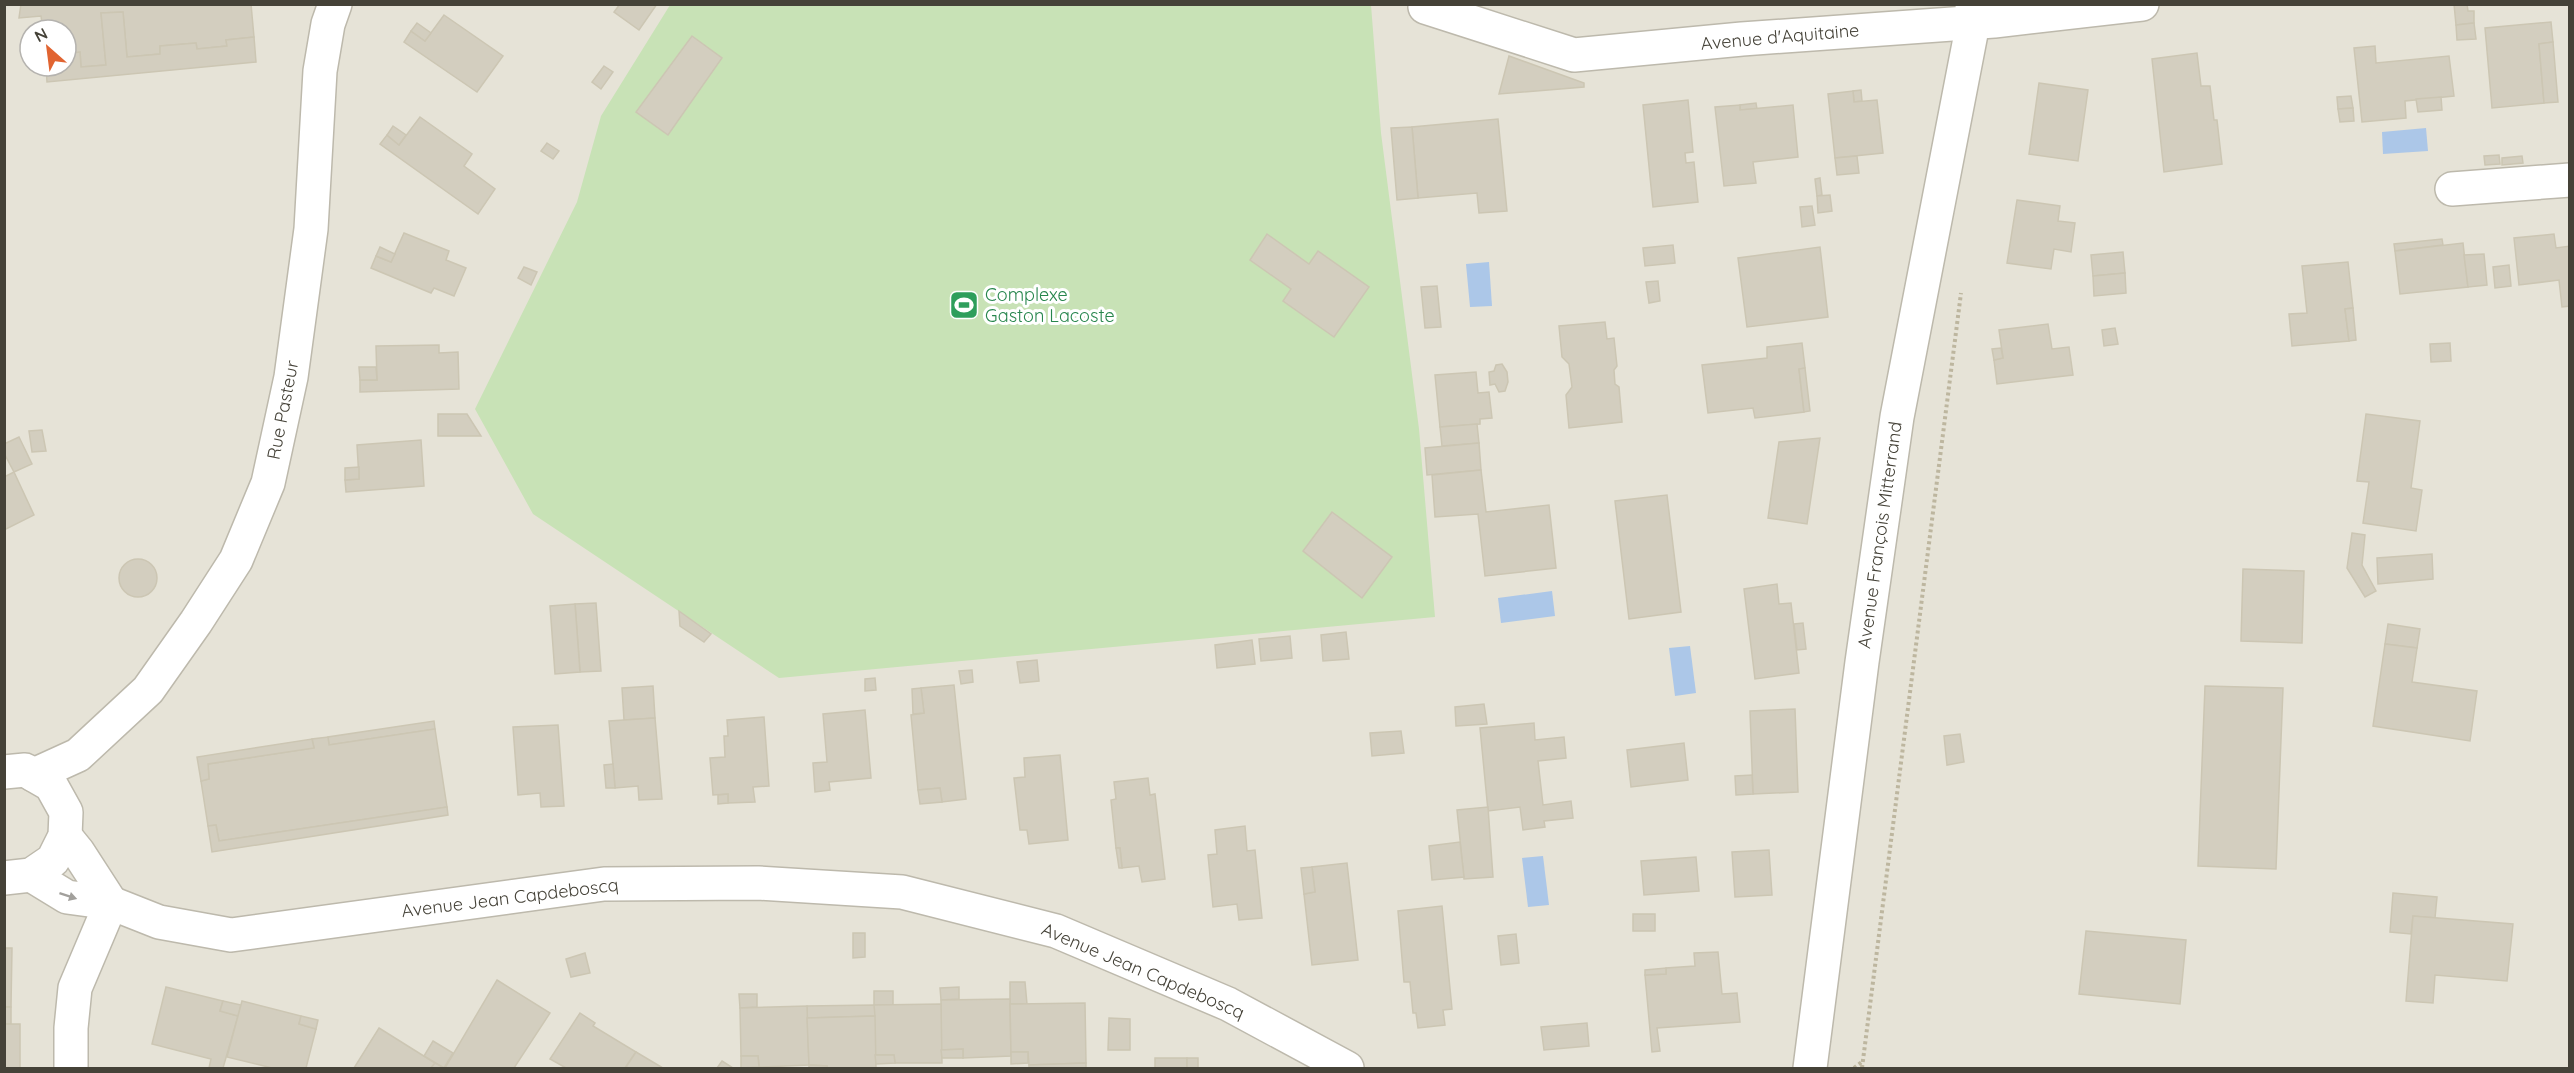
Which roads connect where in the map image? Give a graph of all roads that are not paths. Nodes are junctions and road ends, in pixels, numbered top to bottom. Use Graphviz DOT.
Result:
graph roads {
  1 [pos="335,4"];
  2 [pos="2142,4"];
  3 [pos="1425,7"];
  4 [pos="1973,14"];
  5 [pos="1898,16"];
  6 [pos="2570,180"];
  7 [pos="2452,189"];
  8 [pos="78,755"];
  9 [pos="19,773"];
  10 [pos="60,802"];
  11 [pos="65,836"];
  12 [pos="18,877"];
  13 [pos="111,903"];
  14 [pos="71,1068"];
  15 [pos="1347,1068"];
  16 [pos="1810,1068"];
  1 -- 8 [label="street, Rue Pasteur"];
  2 -- 4 [label="street, Avenue d'Aquitaine"];
  3 -- 5 [label="street, Avenue d'Aquitaine"];
  4 -- 5 [label="street, Avenue d'Aquitaine"];
  4 -- 16 [label="street, Avenue François Mitterrand"];
  6 -- 7 [label="street"];
  8 -- 9 [label="street, Rue Pasteur"];
  8 -- 10 [label="street, Rue Pasteur"];
  9 -- 10 [label="street"];
  10 -- 11 [label="street"];
  11 -- 12 [label="street"];
  11 -- 13 [label="street"];
  12 -- 13 [label="street, Avenue Jean Capdeboscq, one-way"];
  13 -- 14 [label="street"];
  13 -- 15 [label="street, Avenue Jean Capdeboscq"];
}
